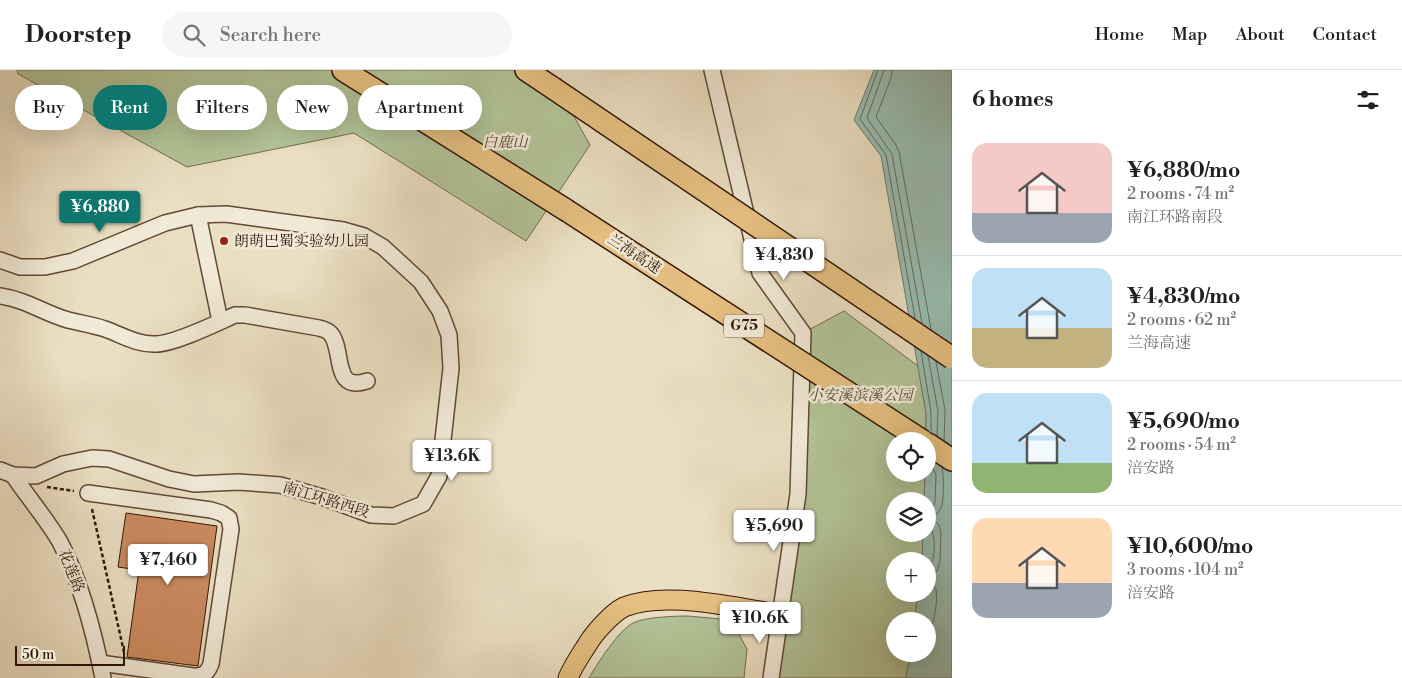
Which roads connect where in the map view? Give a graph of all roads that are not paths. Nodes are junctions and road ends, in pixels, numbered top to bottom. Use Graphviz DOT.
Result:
graph roads {
  1 [pos="343,70"];
  2 [pos="526,70"];
  3 [pos="712,70"];
  4 [pos="198,214"];
  5 [pos="0,260"];
  6 [pos="0,296"];
  7 [pos="220,321"];
  8 [pos="952,358"];
  9 [pos="367,381"];
  10 [pos="909,432"];
  11 [pos="936,449"];
  12 [pos="952,460"];
  13 [pos="6,473"];
  14 [pos="88,493"];
  15 [pos="779,614"];
  16 [pos="102,671"];
  17 [pos="568,678"];
  18 [pos="771,678"];
  1 -- 10 [label="highway, 兰海高速 / G75, bridge"];
  2 -- 8 [label="highway, bridge"];
  3 -- 15 [label="street"];
  4 -- 5 [label="street, 南江环路西段"];
  4 -- 7 [label="street"];
  4 -- 13 [label="street, 南江环路西段"];
  6 -- 7 [label="street"];
  7 -- 9 [label="street"];
  11 -- 12 [label="highway"];
  13 -- 16 [label="street, 花莲路"];
  14 -- 16 [label="street"];
  15 -- 17 [label="main road"];
  15 -- 18 [label="street"];
}
